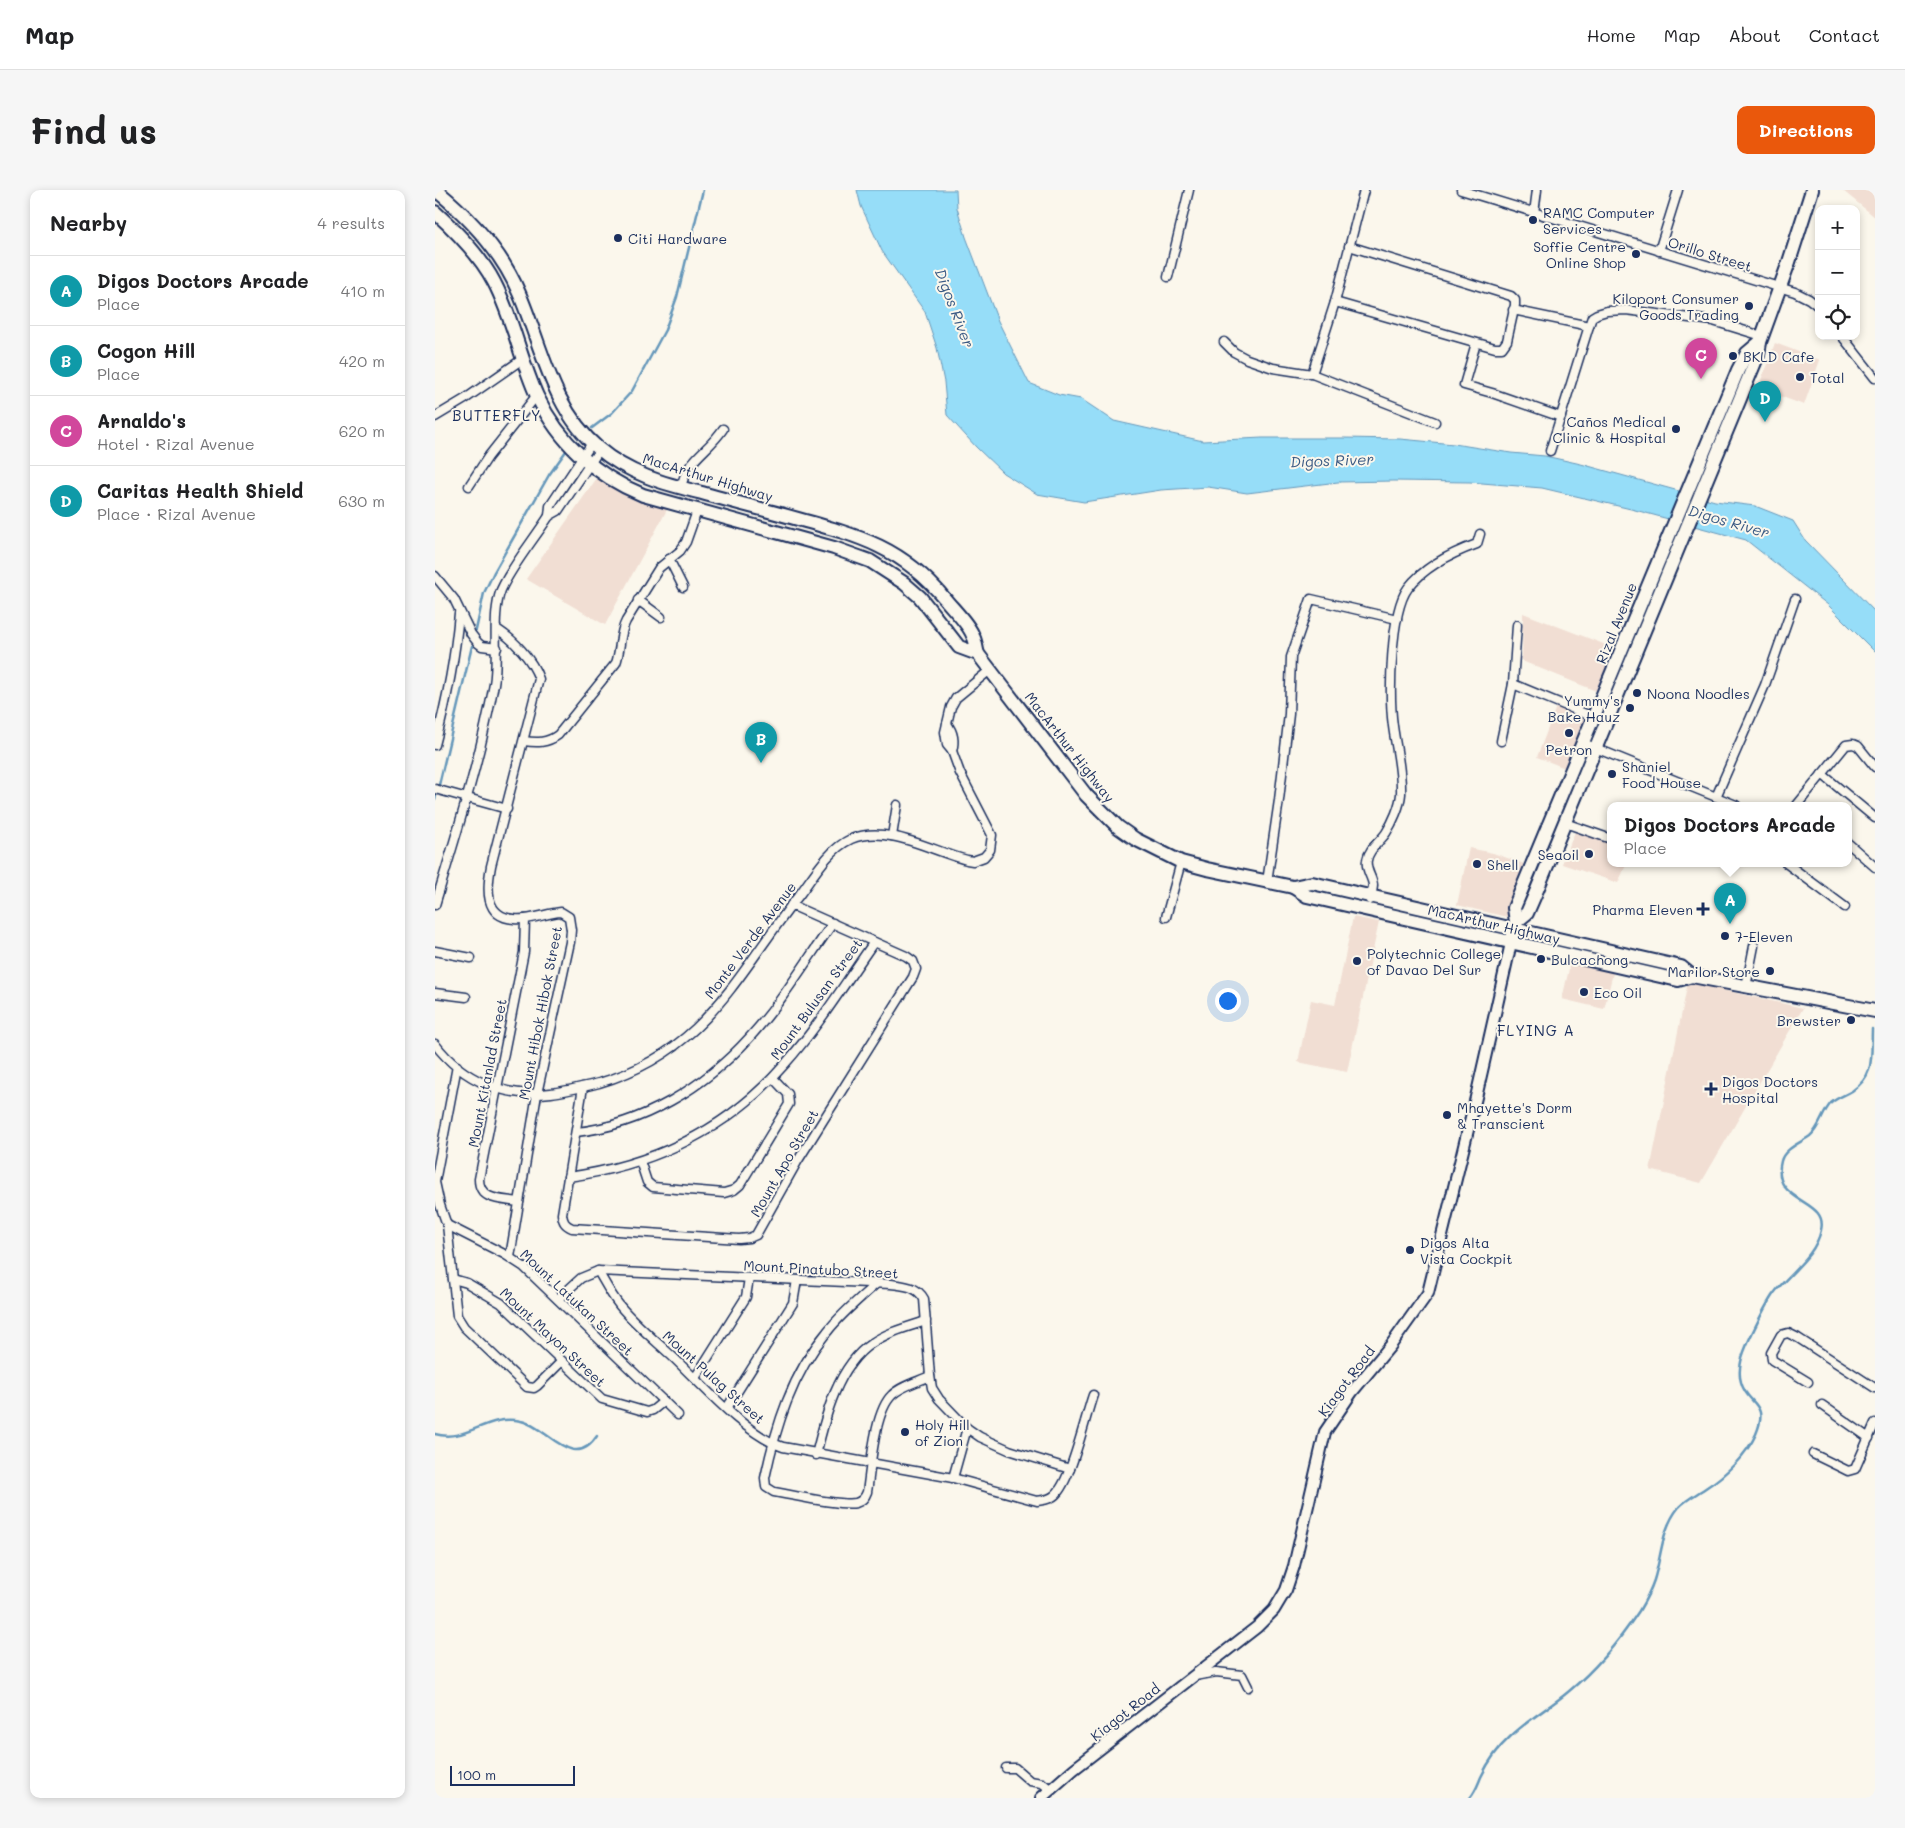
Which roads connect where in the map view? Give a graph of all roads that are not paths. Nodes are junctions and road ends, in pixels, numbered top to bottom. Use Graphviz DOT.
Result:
graph roads {
  1 [pos="436,190"];
  2 [pos="1189,190"];
  3 [pos="1364,190"];
  4 [pos="1461,190"];
  5 [pos="1537,190"];
  6 [pos="1678,190"];
  7 [pos="1812,190"];
  8 [pos="435,212"];
  9 [pos="1534,213"];
  10 [pos="1349,246"];
  11 [pos="1659,252"];
  12 [pos="1169,277"];
  13 [pos="1780,288"];
  14 [pos="1335,302"];
  15 [pos="1815,304"];
  16 [pos="1513,310"];
  17 [pos="1589,326"];
  18 [pos="1761,339"];
  19 [pos="1845,340"];
  20 [pos="1224,342"];
  21 [pos="1476,343"];
  22 [pos="524,358"];
  23 [pos="1312,374"];
  24 [pos="1875,378"];
  25 [pos="537,395"];
  26 [pos="435,417"];
  27 [pos="1561,417"];
  28 [pos="1435,422"];
  29 [pos="723,430"];
  30 [pos="596,446"];
  31 [pos="1550,451"];
  32 [pos="586,462"];
  33 [pos="469,486"];
  34 [pos="681,488"];
  35 [pos="1681,507"];
  36 [pos="697,511"];
  37 [pos="1693,513"];
  38 [pos="1480,534"];
  39 [pos="669,559"];
  40 [pos="435,576"];
  41 [pos="683,587"];
  42 [pos="1795,599"];
  43 [pos="638,600"];
  44 [pos="459,613"];
  45 [pos="661,617"];
  46 [pos="1397,619"];
  47 [pos="1517,625"];
  48 [pos="497,629"];
  49 [pos="497,648"];
  50 [pos="978,654"];
  51 [pos="989,670"];
  52 [pos="1513,684"];
  53 [pos="1593,717"];
  54 [pos="1501,740"];
  55 [pos="524,741"];
  56 [pos="1583,743"];
  57 [pos="435,745"];
  58 [pos="1595,748"];
  59 [pos="1875,767"];
  60 [pos="1822,774"];
  61 [pos="435,789"];
  62 [pos="1716,797"];
  63 [pos="467,798"];
  64 [pos="1728,802"];
  65 [pos="1801,802"];
  66 [pos="897,805"];
  67 [pos="507,809"];
  68 [pos="1875,818"];
  69 [pos="1565,823"];
  70 [pos="892,836"];
  71 [pos="1607,838"];
  72 [pos="1852,847"];
  73 [pos="1181,862"];
  74 [pos="1791,867"];
  75 [pos="1875,867"];
  76 [pos="1267,882"];
  77 [pos="1293,887"];
  78 [pos="1371,896"];
  79 [pos="435,905"];
  80 [pos="791,905"];
  81 [pos="1845,907"];
  82 [pos="1368,910"];
  83 [pos="1166,917"];
  84 [pos="525,919"];
  85 [pos="833,923"];
  86 [pos="1515,926"];
  87 [pos="874,942"];
  88 [pos="1511,943"];
  89 [pos="1754,946"];
  90 [pos="435,952"];
  91 [pos="471,958"];
  92 [pos="1692,976"];
  93 [pos="1746,986"];
  94 [pos="435,993"];
  95 [pos="466,997"];
  96 [pos="1875,1011"];
  97 [pos="435,1044"];
  98 [pos="457,1066"];
  99 [pos="773,1078"];
  100 [pos="583,1087"];
  101 [pos="497,1089"];
  102 [pos="537,1094"];
  103 [pos="576,1132"];
  104 [pos="640,1161"];
  105 [pos="568,1177"];
  106 [pos="519,1202"];
  107 [pos="447,1225"];
  108 [pos="510,1257"];
  109 [pos="598,1270"];
  110 [pos="749,1278"];
  111 [pos="453,1279"];
  112 [pos="797,1280"];
  113 [pos="876,1284"];
  114 [pos="558,1299"];
  115 [pos="926,1321"];
  116 [pos="561,1362"];
  117 [pos="929,1376"];
  118 [pos="695,1378"];
  119 [pos="1808,1382"];
  120 [pos="1875,1388"];
  121 [pos="1093,1395"];
  122 [pos="664,1401"];
  123 [pos="1822,1405"];
  124 [pos="727,1408"];
  125 [pos="678,1415"];
  126 [pos="1875,1423"];
  127 [pos="967,1428"];
  128 [pos="1869,1438"];
  129 [pos="772,1444"];
  130 [pos="1813,1454"];
  131 [pos="816,1455"];
  132 [pos="871,1464"];
  133 [pos="1070,1469"];
  134 [pos="953,1478"];
  135 [pos="1191,1677"];
  136 [pos="1248,1687"];
  137 [pos="1006,1768"];
  138 [pos="1050,1789"];
  139 [pos="1041,1798"];
  1 -- 30 [label="main road, MacArthur Highway"];
  2 -- 12 [label="street"];
  3 -- 10 [label="street"];
  4 -- 9 [label="street, Orillo Street"];
  5 -- 9 [label="street"];
  6 -- 11 [label="street"];
  7 -- 13 [label="main road, Rizal Avenue"];
  8 -- 22 [label="main road, MacArthur Highway"];
  9 -- 11 [label="street, Orillo Street"];
  10 -- 14 [label="street"];
  10 -- 16 [label="street"];
  11 -- 13 [label="street, Orillo Street"];
  13 -- 15 [label="street, Orillo Street"];
  13 -- 18 [label="main road, Rizal Avenue"];
  14 -- 21 [label="street"];
  14 -- 23 [label="street"];
  16 -- 17 [label="street"];
  16 -- 21 [label="street"];
  17 -- 18 [label="street"];
  17 -- 27 [label="street"];
  18 -- 35 [label="main road, Rizal Avenue"];
  18 -- 37 [label="main road, Rizal Avenue"];
  19 -- 24 [label="street"];
  20 -- 23 [label="street"];
  21 -- 27 [label="street"];
  22 -- 25 [label="main road, MacArthur Highway"];
  22 -- 26 [label="street"];
  23 -- 28 [label="street"];
  25 -- 32 [label="main road, MacArthur Highway"];
  25 -- 33 [label="street"];
  27 -- 31 [label="street"];
  29 -- 34 [label="street"];
  30 -- 32 [label="street"];
  30 -- 34 [label="main road, MacArthur Highway"];
  32 -- 36 [label="main road, MacArthur Highway"];
  32 -- 48 [label="street"];
  34 -- 50 [label="main road, MacArthur Highway"];
  35 -- 37 [label="main road"];
  35 -- 53 [label="main road, Rizal Avenue"];
  36 -- 39 [label="street"];
  36 -- 50 [label="main road, MacArthur Highway"];
  37 -- 58 [label="main road, Rizal Avenue"];
  38 -- 46 [label="street"];
  39 -- 41 [label="street"];
  39 -- 43 [label="street"];
  40 -- 44 [label="street"];
  42 -- 62 [label="street"];
  43 -- 45 [label="street"];
  43 -- 55 [label="street"];
  44 -- 49 [label="street"];
  44 -- 57 [label="street"];
  46 -- 76 [label="street"];
  46 -- 78 [label="street"];
  47 -- 52 [label="street"];
  48 -- 49 [label="street"];
  48 -- 55 [label="street, Mount Hibok Hibok Street"];
  49 -- 63 [label="street"];
  50 -- 51 [label="main road, MacArthur Highway"];
  51 -- 70 [label="street, Monte Verde Avenue"];
  51 -- 73 [label="main road, MacArthur Highway"];
  52 -- 53 [label="street"];
  52 -- 54 [label="street"];
  53 -- 56 [label="main road, Rizal Avenue"];
  55 -- 67 [label="street, Mount Hibok Hibok Street"];
  56 -- 58 [label="street"];
  56 -- 86 [label="main road, Rizal Avenue"];
  58 -- 62 [label="street"];
  58 -- 69 [label="main road, Rizal Avenue"];
  59 -- 60 [label="street"];
  60 -- 65 [label="street"];
  60 -- 68 [label="street"];
  61 -- 63 [label="street"];
  62 -- 64 [label="street"];
  63 -- 67 [label="street"];
  63 -- 79 [label="street"];
  66 -- 70 [label="street"];
  67 -- 84 [label="street, Mount Hibok Hibok Street"];
  69 -- 71 [label="street"];
  69 -- 86 [label="main road, Rizal Avenue"];
  70 -- 80 [label="street, Monte Verde Avenue"];
  72 -- 75 [label="street"];
  73 -- 76 [label="main road, MacArthur Highway"];
  73 -- 83 [label="street"];
  74 -- 81 [label="street"];
  76 -- 77 [label="main road, MacArthur Highway"];
  77 -- 78 [label="main road, MacArthur Highway"];
  77 -- 82 [label="main road, MacArthur Highway"];
  78 -- 82 [label="street"];
  78 -- 86 [label="main road, MacArthur Highway"];
  80 -- 85 [label="street, Mount Apo Street"];
  80 -- 100 [label="street, Monte Verde Avenue"];
  82 -- 88 [label="main road, MacArthur Highway"];
  84 -- 101 [label="street, Mount Kitanlad Street"];
  84 -- 102 [label="street, Mount Hibok Hibok Street"];
  85 -- 87 [label="street, Mount Apo Street"];
  85 -- 103 [label="street"];
  86 -- 88 [label="main road, Rizal Avenue"];
  86 -- 92 [label="main road, MacArthur Highway"];
  87 -- 99 [label="street, Mount Bulusan Street"];
  87 -- 105 [label="street, Mount Apo Street"];
  88 -- 92 [label="main road, MacArthur Highway"];
  88 -- 135 [label="street, Kiagot Road"];
  89 -- 93 [label="street"];
  90 -- 91 [label="street"];
  92 -- 93 [label="main road, MacArthur Highway"];
  93 -- 96 [label="main road, MacArthur Highway"];
  94 -- 95 [label="street"];
  97 -- 98 [label="street, Monte Verde Avenue"];
  98 -- 101 [label="street, Monte Verde Avenue"];
  98 -- 107 [label="street"];
  99 -- 104 [label="street, Mount Bulusan Street"];
  99 -- 104 [label="street"];
  100 -- 102 [label="street, Monte Verde Avenue"];
  100 -- 103 [label="street, Mount Apo Street"];
  101 -- 102 [label="street, Monte Verde Avenue"];
  101 -- 106 [label="street, Mount Kitanlad Street"];
  102 -- 106 [label="street, Mount Hibok Hibok Street"];
  103 -- 105 [label="street, Mount Apo Street"];
  104 -- 105 [label="street, Mount Bulusan Street"];
  106 -- 108 [label="street, Mount Hibok Hibok Street"];
  107 -- 108 [label="street, Mount Latukan Street"];
  107 -- 111 [label="street"];
  108 -- 114 [label="street, Mount Latukan Street"];
  109 -- 110 [label="street, Mount Pinatubo Street"];
  109 -- 114 [label="street"];
  109 -- 118 [label="street, Mount Pulag Street"];
  110 -- 112 [label="street, Mount Pinatubo Street"];
  110 -- 118 [label="street"];
  111 -- 116 [label="street, Mount Mayon Street"];
  111 -- 116 [label="street"];
  112 -- 113 [label="street, Mount Pinatubo Street"];
  112 -- 124 [label="street"];
  113 -- 115 [label="street, Mount Pinatubo Street"];
  113 -- 129 [label="street"];
  114 -- 122 [label="street, Mount Latukan Street"];
  115 -- 117 [label="street, Mount Pinatubo Street"];
  115 -- 131 [label="street"];
  116 -- 122 [label="street, Mount Mayon Street"];
  117 -- 127 [label="street, Mount Pinatubo Street"];
  117 -- 132 [label="street"];
  118 -- 124 [label="street, Mount Pulag Street"];
  119 -- 120 [label="street"];
  121 -- 133 [label="street, Mount Pulag Street"];
  122 -- 125 [label="street, Mount Latukan Street"];
  123 -- 128 [label="street"];
  124 -- 129 [label="street, Mount Pulag Street"];
  126 -- 128 [label="street"];
  127 -- 133 [label="street, Mount Pinatubo Street"];
  127 -- 134 [label="street"];
  128 -- 130 [label="street"];
  129 -- 131 [label="street, Mount Pulag Street"];
  129 -- 132 [label="street"];
  131 -- 132 [label="street, Mount Pulag Street"];
  132 -- 134 [label="street, Mount Pulag Street"];
  133 -- 134 [label="street, Mount Pulag Street"];
  135 -- 136 [label="street"];
  135 -- 138 [label="street, Kiagot Road"];
  137 -- 138 [label="street"];
  138 -- 139 [label="street, Kiagot Road"];
}
